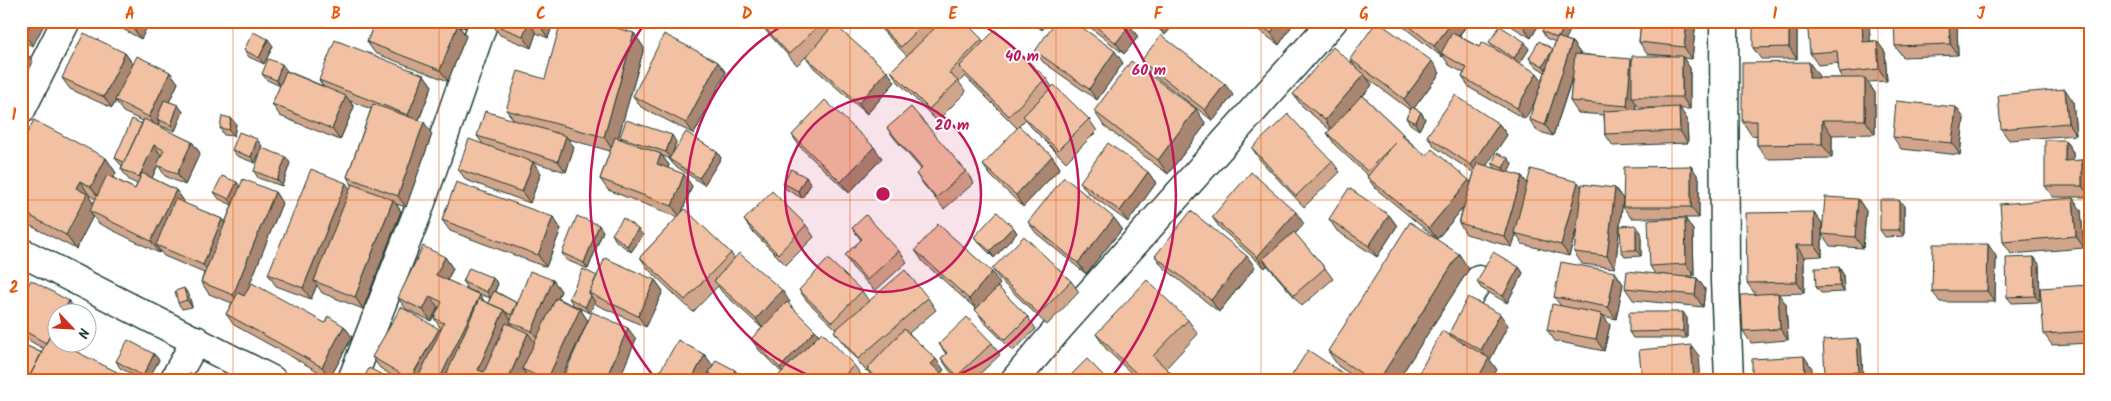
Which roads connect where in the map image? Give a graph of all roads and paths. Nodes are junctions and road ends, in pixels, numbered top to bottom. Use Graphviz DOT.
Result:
graph roads {
  1 [pos="66,21"];
  2 [pos="484,21"];
  3 [pos="1333,21"];
  4 [pos="1724,21"];
  5 [pos="21,110"];
  6 [pos="21,252"];
  7 [pos="1479,280"];
  8 [pos="196,340"];
  9 [pos="174,380"];
  10 [pos="272,380"];
  11 [pos="352,380"];
  12 [pos="1015,380"];
  13 [pos="1413,380"];
  14 [pos="1729,380"];
  1 -- 5 [label="street"];
  2 -- 11 [label="street"];
  3 -- 12 [label="street"];
  4 -- 14 [label="street"];
  6 -- 8 [label="street"];
  7 -- 13 [label="street"];
  8 -- 9 [label="street"];
  8 -- 10 [label="street"];
}
